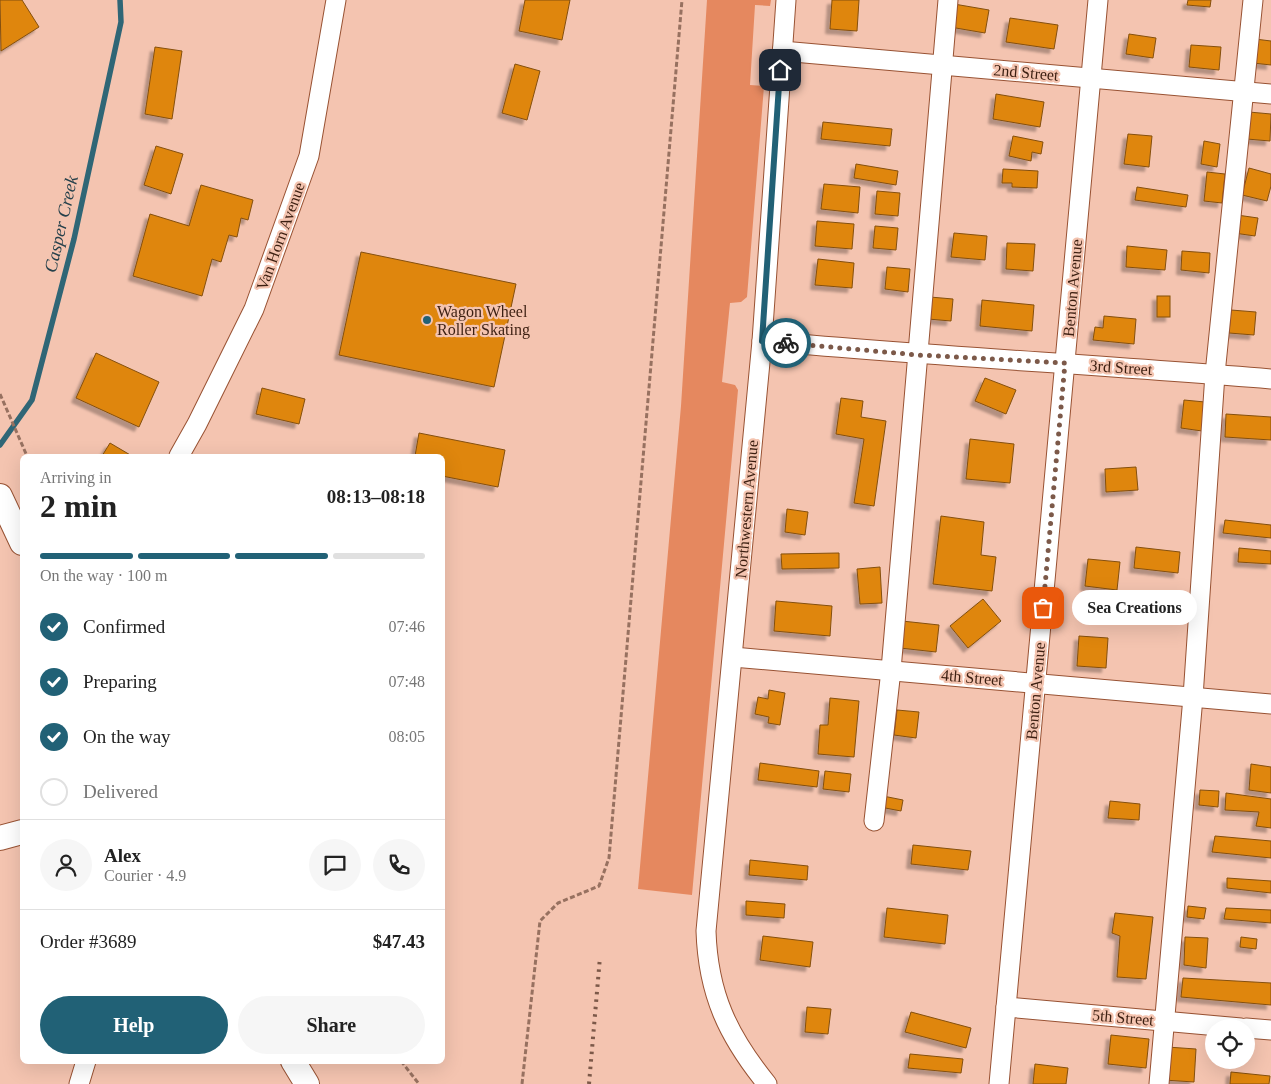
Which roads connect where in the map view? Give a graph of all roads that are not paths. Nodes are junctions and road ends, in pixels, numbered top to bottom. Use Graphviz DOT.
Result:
graph roads {
  1 [pos="336,0"];
  2 [pos="786,0"];
  3 [pos="948,0"];
  4 [pos="1098,0"];
  5 [pos="1253,0"];
  6 [pos="782,51"];
  7 [pos="943,65"];
  8 [pos="1091,78"];
  9 [pos="1245,92"];
  10 [pos="1271,94"];
  11 [pos="762,341"];
  12 [pos="918,355"];
  13 [pos="1065,363"];
  14 [pos="1215,374"];
  15 [pos="1271,379"];
  16 [pos="180,454"];
  17 [pos="0,496"];
  18 [pos="20,539"];
  19 [pos="733,657"];
  20 [pos="891,670"];
  21 [pos="1036,683"];
  22 [pos="1193,697"];
  23 [pos="1271,704"];
  24 [pos="874,820"];
  25 [pos="20,833"];
  26 [pos="0,838"];
  27 [pos="1006,1007"];
  28 [pos="1165,1021"];
  29 [pos="1205,1025"];
  30 [pos="1255,1029"];
  31 [pos="1271,1030"];
  32 [pos="85,1064"];
  33 [pos="295,1064"];
  34 [pos="79,1084"];
  35 [pos="307,1084"];
  36 [pos="767,1084"];
  37 [pos="999,1084"];
  38 [pos="1159,1084"];
  1 -- 16 [label="street, Van Horn Avenue"];
  2 -- 6 [label="street, Northwestern Avenue"];
  3 -- 7 [label="street"];
  4 -- 8 [label="street, Benton Avenue"];
  5 -- 9 [label="street"];
  6 -- 7 [label="street, 2nd Street"];
  6 -- 11 [label="street, Northwestern Avenue"];
  7 -- 8 [label="street, 2nd Street"];
  7 -- 12 [label="street"];
  8 -- 9 [label="street, 2nd Street"];
  8 -- 13 [label="street, Benton Avenue"];
  9 -- 10 [label="street, 2nd Street"];
  9 -- 14 [label="street"];
  11 -- 12 [label="street, 3rd Street"];
  11 -- 19 [label="street, Northwestern Avenue"];
  12 -- 13 [label="street, 3rd Street"];
  12 -- 20 [label="street"];
  13 -- 14 [label="street, 3rd Street"];
  13 -- 21 [label="street, Benton Avenue"];
  14 -- 15 [label="street, 3rd Street"];
  14 -- 22 [label="street"];
  17 -- 18 [label="main road"];
  19 -- 20 [label="street, 4th Street"];
  19 -- 36 [label="street, Northwestern Avenue"];
  20 -- 21 [label="street, 4th Street"];
  20 -- 24 [label="street"];
  21 -- 22 [label="street, 4th Street"];
  21 -- 27 [label="street, Benton Avenue"];
  22 -- 23 [label="street, 4th Street"];
  22 -- 28 [label="street"];
  25 -- 26 [label="main road"];
  27 -- 28 [label="street, 5th Street"];
  27 -- 37 [label="street, Benton Avenue"];
  28 -- 29 [label="street, 5th Street"];
  28 -- 38 [label="street"];
  30 -- 31 [label="street"];
  32 -- 34 [label="street"];
  33 -- 35 [label="main road"];
}
